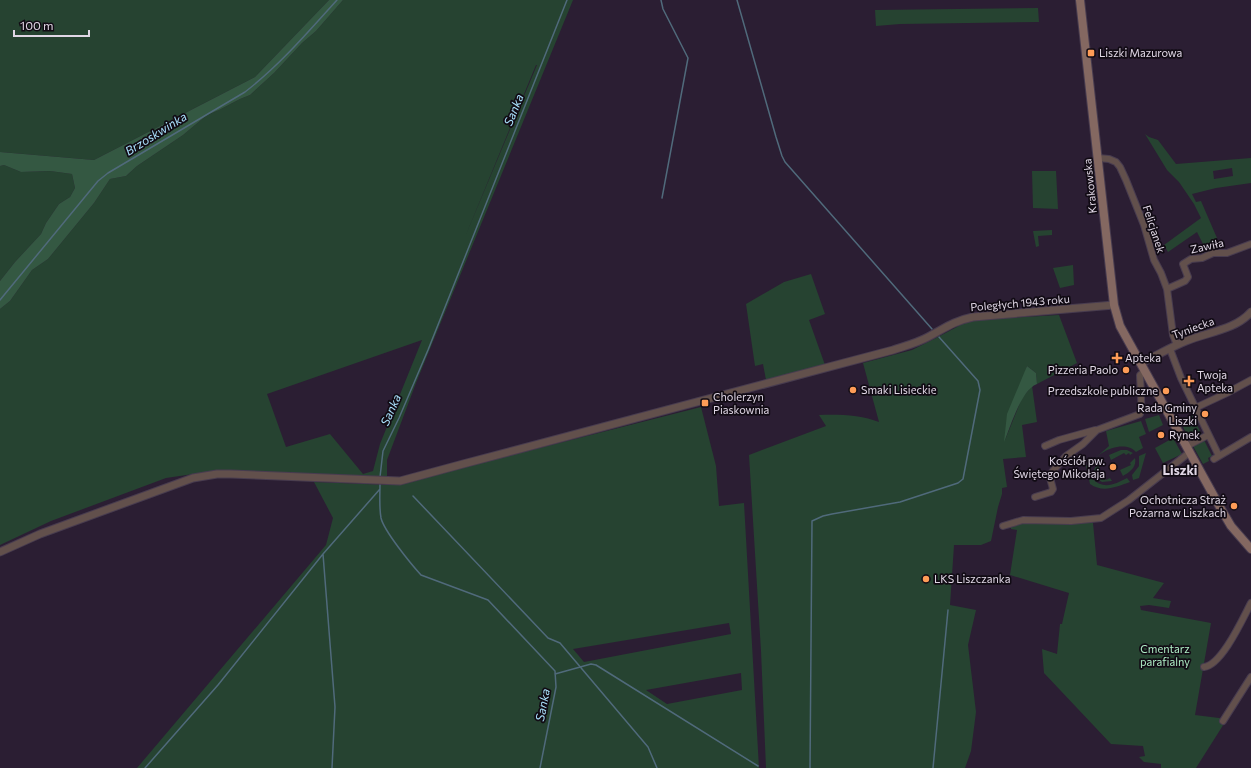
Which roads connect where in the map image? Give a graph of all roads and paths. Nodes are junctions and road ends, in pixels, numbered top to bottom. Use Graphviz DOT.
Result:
graph roads {
  1 [pos="1080,0"];
  2 [pos="1098,158"];
  3 [pos="1251,244"];
  4 [pos="1167,289"];
  5 [pos="1114,305"];
  6 [pos="1251,312"];
  7 [pos="1177,345"];
  8 [pos="1170,349"];
  9 [pos="1143,367"];
  10 [pos="1251,380"];
  11 [pos="1195,408"];
  12 [pos="1097,430"];
  13 [pos="1208,435"];
  14 [pos="1251,437"];
  15 [pos="1045,446"];
  16 [pos="1189,449"];
  17 [pos="1035,497"];
  18 [pos="1003,526"];
  19 [pos="1251,549"];
  20 [pos="0,552"];
  21 [pos="1251,603"];
  22 [pos="1204,667"];
  23 [pos="1251,678"];
  24 [pos="1223,721"];
  1 -- 2 [label="main road, Krakowska"];
  2 -- 4 [label="street, Felicjanek"];
  2 -- 5 [label="main road, Krakowska"];
  3 -- 4 [label="street, Zawiła"];
  4 -- 7 [label="street, Felicjanek"];
  5 -- 9 [label="main road, Krakowska"];
  5 -- 20 [label="street, Poległych 1943 roku"];
  6 -- 7 [label="street, Tyniecka"];
  7 -- 8 [label="street, Tyniecka"];
  8 -- 9 [label="street, Tyniecka"];
  8 -- 11 [label="street"];
  9 -- 12 [label="street"];
  9 -- 16 [label="main road, Krakowska"];
  10 -- 11 [label="street"];
  11 -- 13 [label="street"];
  12 -- 15 [label="street"];
  12 -- 17 [label="street"];
  13 -- 14 [label="street"];
  13 -- 16 [label="street"];
  16 -- 18 [label="street"];
  16 -- 19 [label="main road, Krakowska"];
  21 -- 22 [label="street"];
  23 -- 24 [label="street"];
}
